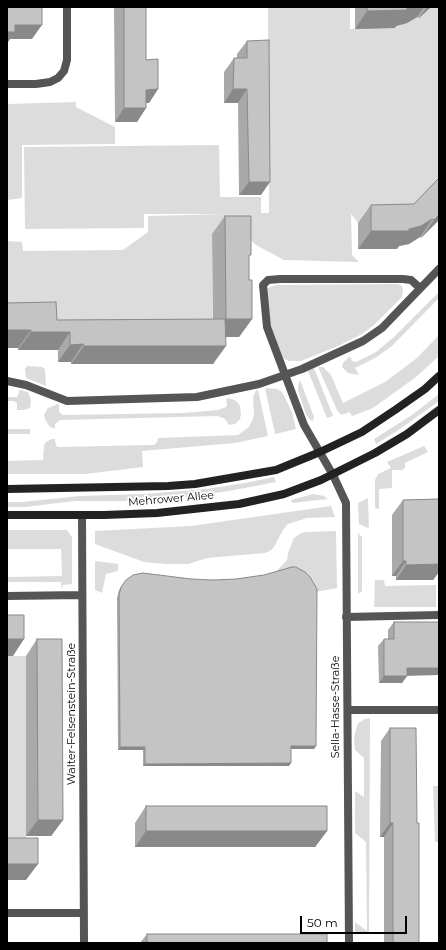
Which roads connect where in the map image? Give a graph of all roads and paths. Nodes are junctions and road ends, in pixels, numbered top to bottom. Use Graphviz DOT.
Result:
graph roads {
  1 [pos="67,7"];
  2 [pos="7,84"];
  3 [pos="439,269"];
  4 [pos="420,288"];
  5 [pos="286,375"];
  6 [pos="439,376"];
  7 [pos="7,381"];
  8 [pos="439,410"];
  9 [pos="320,452"];
  10 [pos="333,475"];
  11 [pos="7,489"];
  12 [pos="7,515"];
  13 [pos="82,515"];
  14 [pos="82,595"];
  15 [pos="7,596"];
  16 [pos="439,615"];
  17 [pos="346,617"];
  18 [pos="348,710"];
  19 [pos="439,710"];
  20 [pos="7,913"];
  21 [pos="84,913"];
  22 [pos="84,943"];
  23 [pos="349,943"];
  1 -- 2 [label="street"];
  3 -- 4 [label="street"];
  4 -- 5 [label="street"];
  4 -- 5 [label="street"];
  5 -- 7 [label="street"];
  5 -- 9 [label="street"];
  6 -- 9 [label="main road, Mehrower Allee"];
  8 -- 10 [label="main road, Mehrower Allee"];
  9 -- 10 [label="street"];
  9 -- 11 [label="main road, Mehrower Allee"];
  10 -- 13 [label="main road, Mehrower Allee"];
  10 -- 17 [label="street, Sella-Hasse-Straße"];
  12 -- 13 [label="main road, Mehrower Allee"];
  13 -- 14 [label="street, Walter-Felsenstein-Straße"];
  14 -- 15 [label="street"];
  14 -- 21 [label="street, Walter-Felsenstein-Straße"];
  16 -- 17 [label="street"];
  17 -- 18 [label="street, Sella-Hasse-Straße"];
  18 -- 19 [label="street"];
  18 -- 23 [label="street, Sella-Hasse-Straße"];
  20 -- 21 [label="street"];
  21 -- 22 [label="street, Walter-Felsenstein-Straße"];
}
